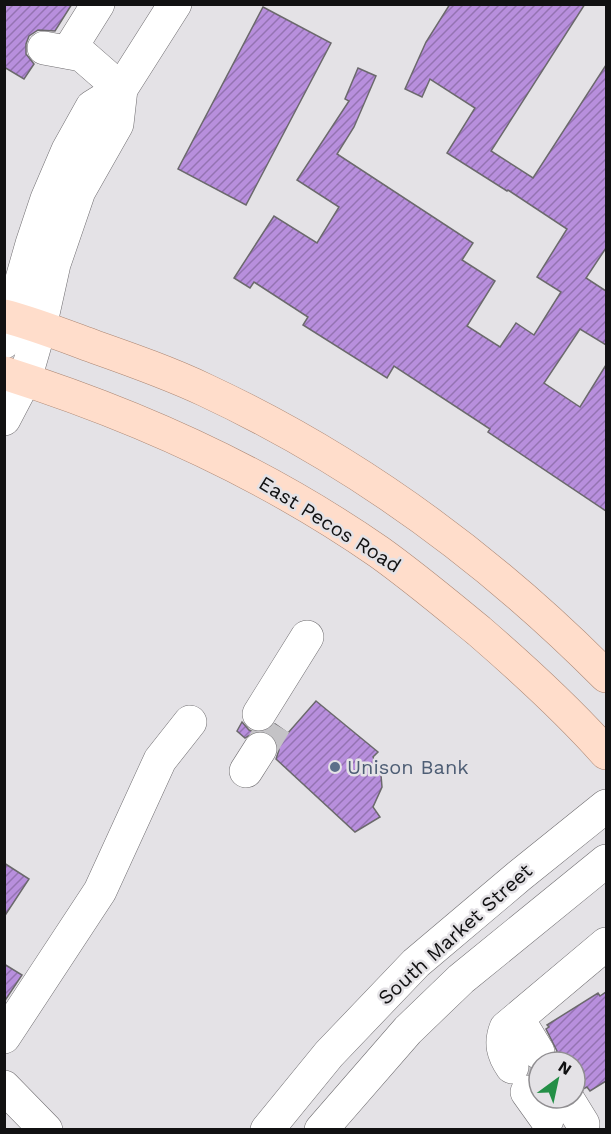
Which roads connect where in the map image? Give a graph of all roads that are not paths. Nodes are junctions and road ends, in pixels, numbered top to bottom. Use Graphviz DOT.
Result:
graph roads {
  1 [pos="98,4"];
  2 [pos="175,4"];
  3 [pos="122,89"];
  4 [pos="15,326"];
  5 [pos="15,376"];
  6 [pos="4,419"];
  7 [pos="315,642"];
  8 [pos="606,676"];
  9 [pos="190,722"];
  10 [pos="252,742"];
  11 [pos="606,753"];
  12 [pos="606,806"];
  13 [pos="606,861"];
  14 [pos="606,944"];
  15 [pos="4,1037"];
  16 [pos="527,1054"];
  17 [pos="4,1087"];
  18 [pos="46,1130"];
  19 [pos="267,1130"];
  20 [pos="321,1130"];
  1 -- 3 [label="street"];
  2 -- 3 [label="street"];
  3 -- 4 [label="street"];
  4 -- 5 [label="street"];
  4 -- 8 [label="main road"];
  5 -- 6 [label="street"];
  5 -- 11 [label="main road, East Pecos Road"];
  7 -- 10 [label="street"];
  9 -- 15 [label="street"];
  12 -- 19 [label="street, South Market Street"];
  13 -- 20 [label="street, South Market Street"];
  14 -- 16 [label="street"];
  17 -- 18 [label="street"];
}
